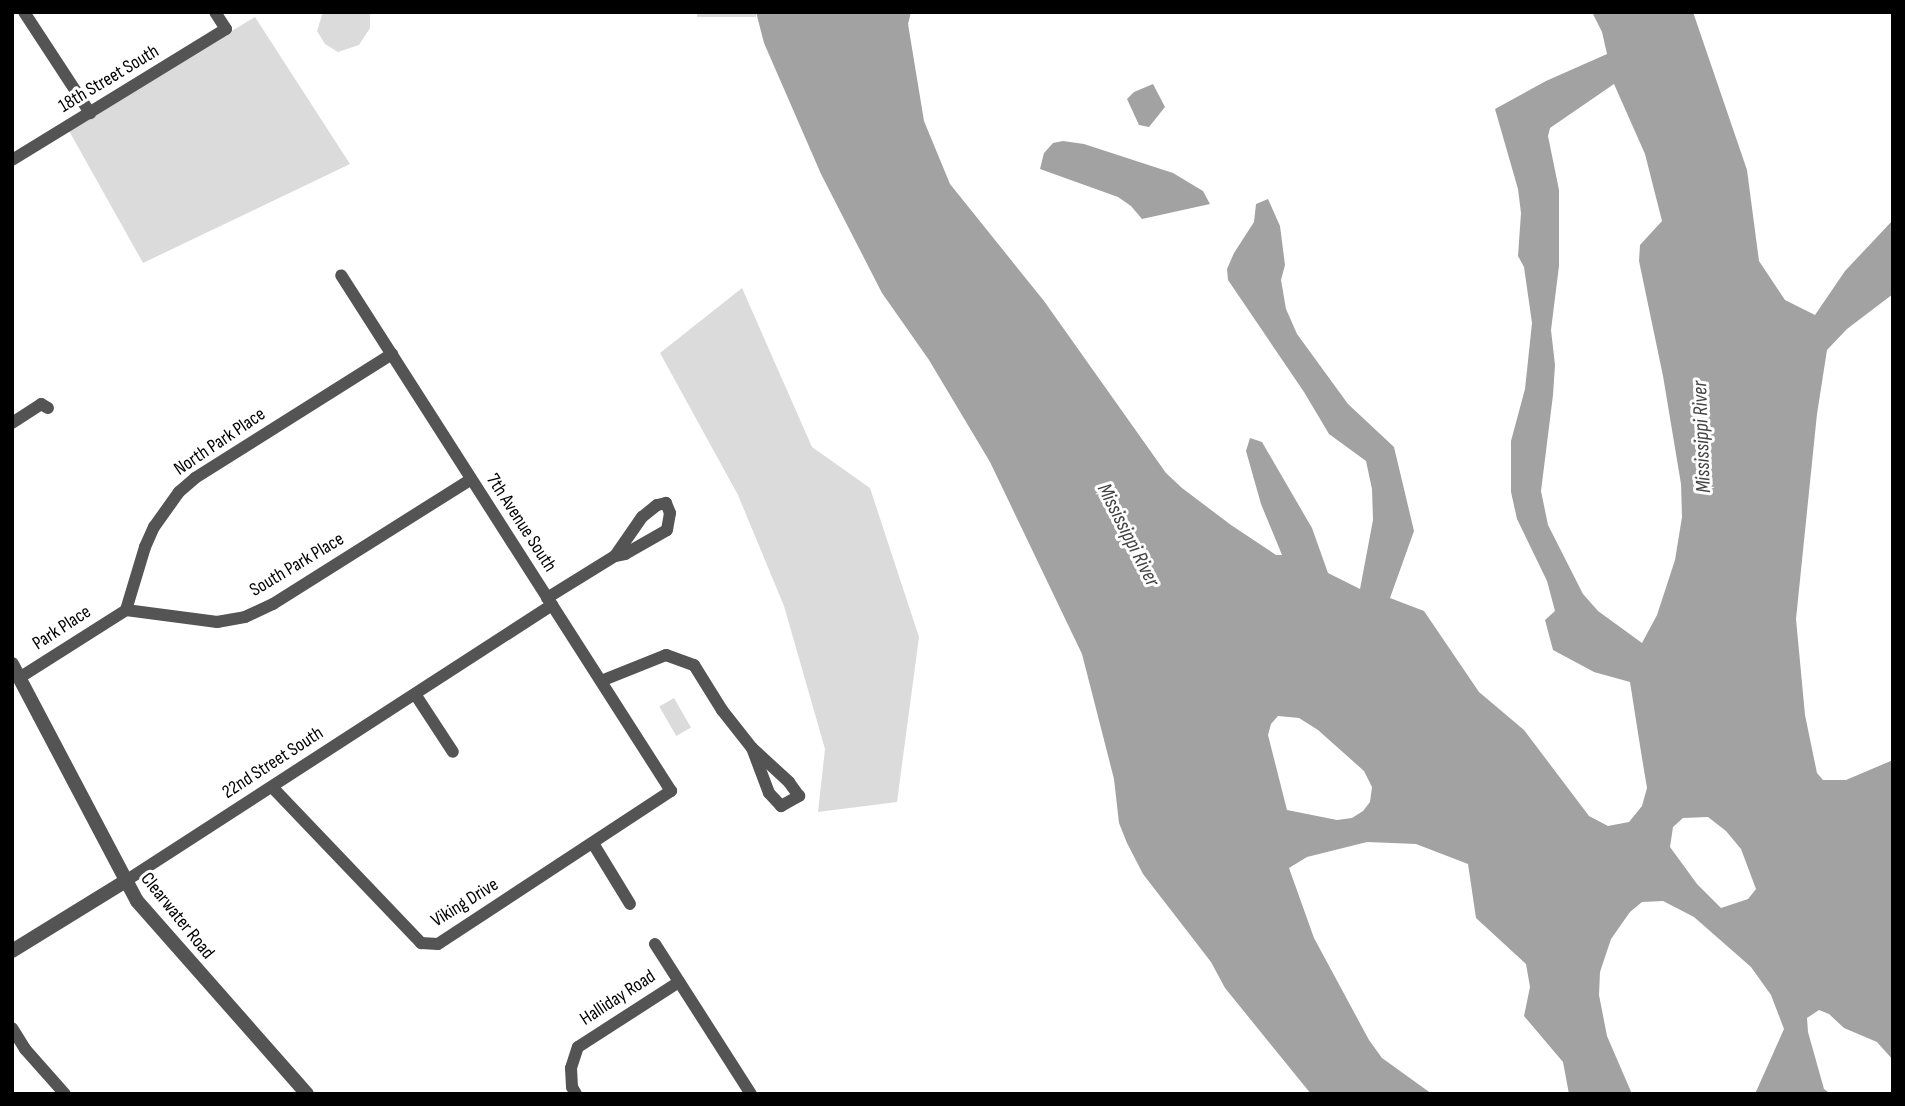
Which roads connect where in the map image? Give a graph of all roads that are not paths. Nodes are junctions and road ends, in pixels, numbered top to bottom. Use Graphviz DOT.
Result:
graph roads {
  1 [pos="24,12"];
  2 [pos="215,12"];
  3 [pos="90,113"];
  4 [pos="12,160"];
  5 [pos="341,275"];
  6 [pos="392,354"];
  7 [pos="48,408"];
  8 [pos="12,423"];
  9 [pos="470,480"];
  10 [pos="615,556"];
  11 [pos="550,602"];
  12 [pos="126,610"];
  13 [pos="15,671"];
  14 [pos="600,681"];
  15 [pos="415,694"];
  16 [pos="752,748"];
  17 [pos="453,752"];
  18 [pos="272,787"];
  19 [pos="671,791"];
  20 [pos="594,845"];
  21 [pos="124,882"];
  22 [pos="630,904"];
  23 [pos="655,944"];
  24 [pos="12,951"];
  25 [pos="679,982"];
  26 [pos="12,1028"];
  27 [pos="65,1094"];
  28 [pos="307,1094"];
  29 [pos="576,1094"];
  30 [pos="751,1094"];
  1 -- 3 [label="street"];
  2 -- 3 [label="street, 18th Street South"];
  3 -- 4 [label="street, 18th Street South"];
  5 -- 6 [label="street, 7th Avenue South"];
  6 -- 9 [label="street, 7th Avenue South"];
  6 -- 12 [label="street, North Park Place"];
  7 -- 8 [label="street"];
  9 -- 11 [label="street, 7th Avenue South"];
  9 -- 12 [label="street, South Park Place"];
  10 -- 10 [label="street, 22nd Street South"];
  10 -- 11 [label="street, 22nd Street South"];
  11 -- 14 [label="street, 7th Avenue South"];
  11 -- 15 [label="street, 22nd Street South"];
  12 -- 13 [label="street, Park Place"];
  13 -- 21 [label="street, Clearwater Road"];
  14 -- 16 [label="street"];
  14 -- 19 [label="street, 7th Avenue South"];
  15 -- 17 [label="street"];
  15 -- 18 [label="street, 22nd Street South"];
  16 -- 16 [label="street"];
  18 -- 20 [label="street, Viking Drive"];
  18 -- 21 [label="street, 22nd Street South"];
  19 -- 20 [label="street, Viking Drive"];
  20 -- 22 [label="street"];
  21 -- 24 [label="street, 22nd Street South"];
  21 -- 28 [label="street, Clearwater Road"];
  23 -- 25 [label="street"];
  25 -- 29 [label="street, Halliday Road"];
  25 -- 30 [label="street, Halliday Road"];
  26 -- 27 [label="street"];
}
